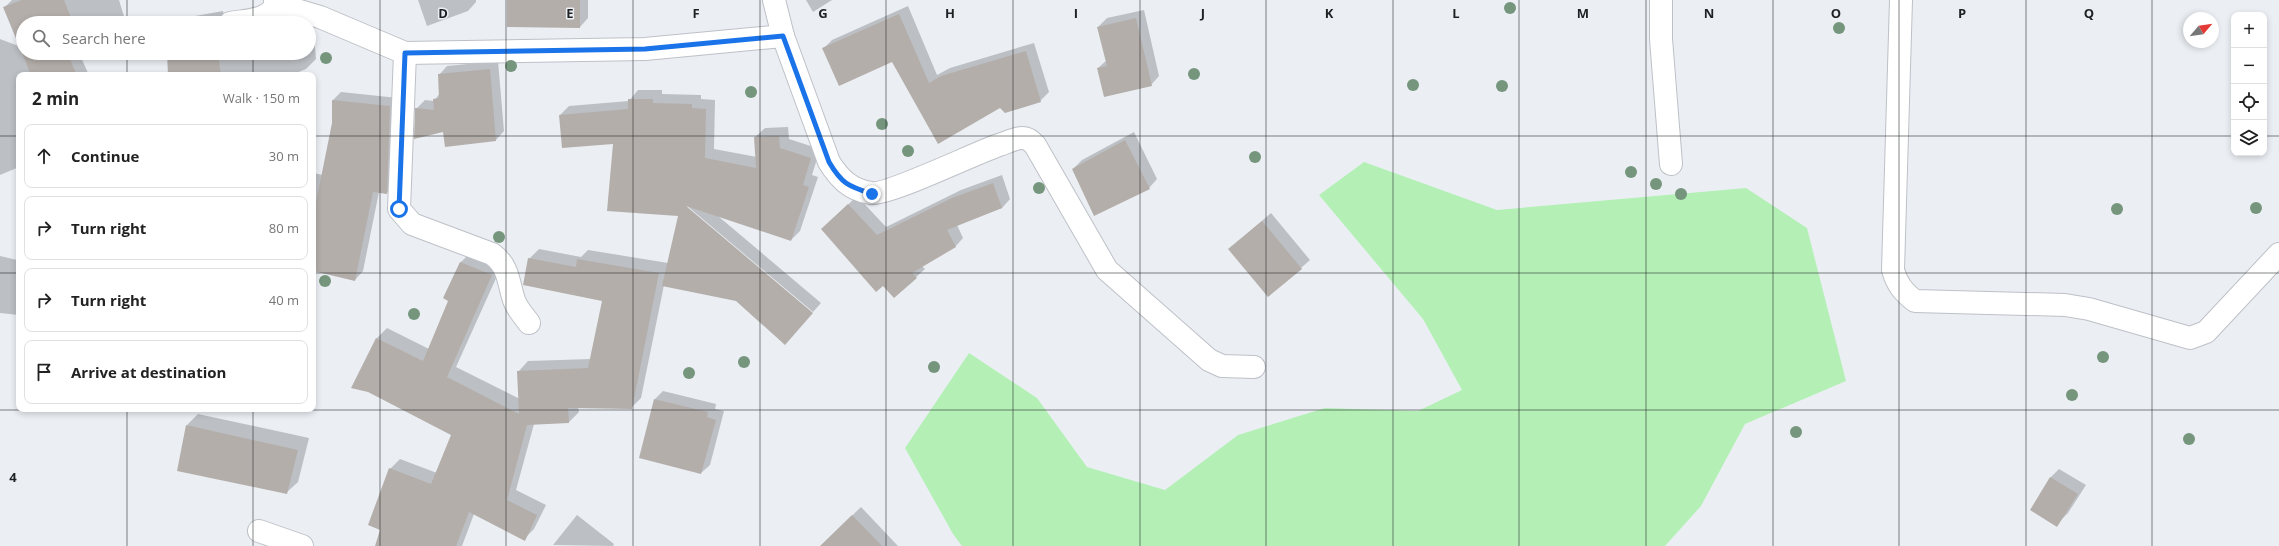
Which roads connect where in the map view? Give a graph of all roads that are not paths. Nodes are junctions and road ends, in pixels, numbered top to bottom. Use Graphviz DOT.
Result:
graph roads {
  1 [pos="774,0"];
  2 [pos="1661,0"];
  3 [pos="1901,0"];
  4 [pos="276,2"];
  5 [pos="267,16"];
  6 [pos="783,36"];
  7 [pos="405,53"];
  8 [pos="1670,164"];
  9 [pos="2279,254"];
  10 [pos="529,324"];
  11 [pos="1254,367"];
  12 [pos="259,531"];
  13 [pos="302,546"];
  1 -- 6 [label="street"];
  2 -- 8 [label="street"];
  3 -- 9 [label="street"];
  4 -- 5 [label="street"];
  4 -- 7 [label="street"];
  6 -- 7 [label="street"];
  6 -- 11 [label="street"];
  7 -- 10 [label="street"];
  12 -- 13 [label="street"];
}
